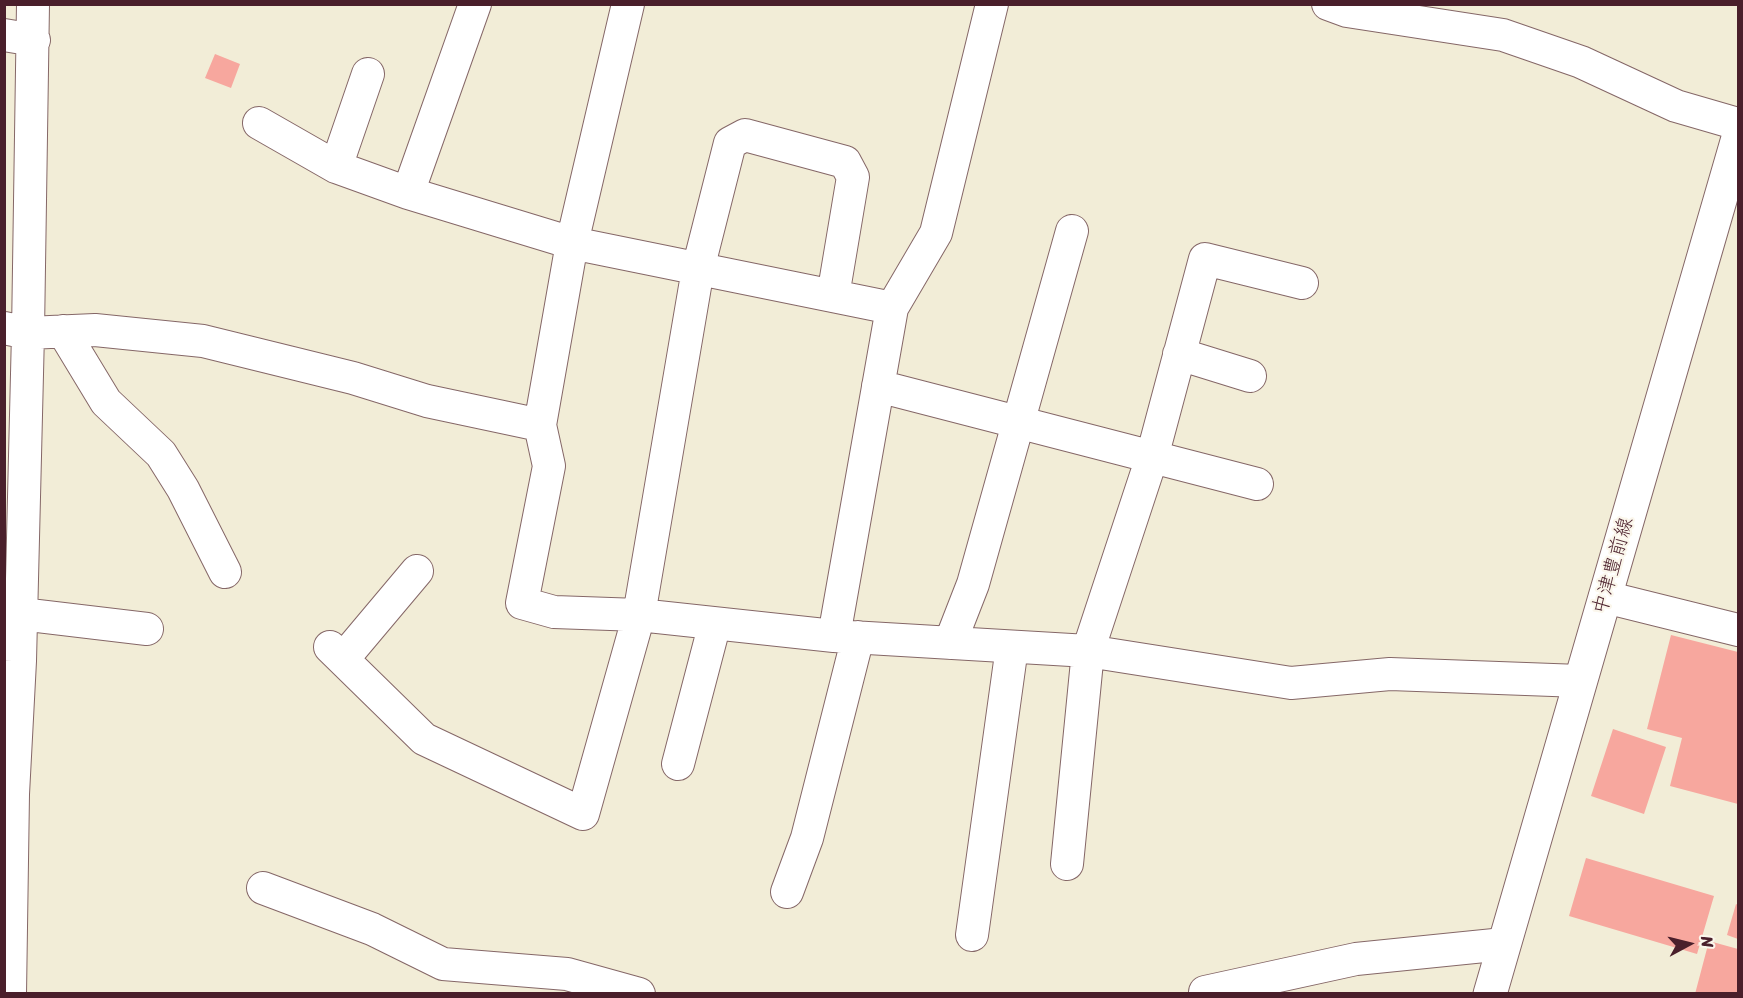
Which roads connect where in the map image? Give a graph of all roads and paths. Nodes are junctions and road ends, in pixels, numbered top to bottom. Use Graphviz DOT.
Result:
graph roads {
  1 [pos="33,4"];
  2 [pos="475,4"];
  3 [pos="628,4"];
  4 [pos="992,4"];
  5 [pos="1328,4"];
  6 [pos="19,37"];
  7 [pos="368,74"];
  8 [pos="259,123"];
  9 [pos="1738,124"];
  10 [pos="1738,138"];
  11 [pos="336,168"];
  12 [pos="408,193"];
  13 [pos="1072,231"];
  14 [pos="572,243"];
  15 [pos="698,269"];
  16 [pos="1302,283"];
  17 [pos="833,296"];
  18 [pos="892,308"];
  19 [pos="16,330"];
  20 [pos="63,331"];
  21 [pos="1179,354"];
  22 [pos="1250,376"];
  23 [pos="878,386"];
  24 [pos="1018,422"];
  25 [pos="540,425"];
  26 [pos="1152,457"];
  27 [pos="1257,484"];
  28 [pos="14,537"];
  29 [pos="417,571"];
  30 [pos="225,572"];
  31 [pos="1605,597"];
  32 [pos="21,614"];
  33 [pos="639,615"];
  34 [pos="715,623"];
  35 [pos="147,629"];
  36 [pos="1738,630"];
  37 [pos="846,636"];
  38 [pos="950,643"];
  39 [pos="1012,647"];
  40 [pos="1088,651"];
  41 [pos="12,660"];
  42 [pos="1580,681"];
  43 [pos="678,764"];
  44 [pos="9,793"];
  45 [pos="1067,864"];
  46 [pos="263,888"];
  47 [pos="787,892"];
  48 [pos="972,935"];
  49 [pos="1504,944"];
  50 [pos="1205,992"];
  51 [pos="10,993"];
  52 [pos="639,993"];
  53 [pos="1490,993"];
  1 -- 6 [label="street"];
  2 -- 12 [label="street"];
  3 -- 14 [label="street"];
  4 -- 18 [label="street"];
  5 -- 9 [label="street"];
  6 -- 19 [label="street"];
  7 -- 11 [label="street"];
  8 -- 11 [label="street"];
  10 -- 31 [label="main road, 中津豊前線"];
  11 -- 12 [label="street"];
  12 -- 14 [label="street"];
  13 -- 24 [label="street"];
  14 -- 15 [label="street"];
  14 -- 25 [label="street"];
  15 -- 17 [label="street"];
  15 -- 17 [label="street"];
  15 -- 33 [label="street"];
  16 -- 21 [label="street"];
  17 -- 18 [label="street"];
  18 -- 23 [label="street"];
  19 -- 20 [label="street"];
  19 -- 28 [label="street"];
  20 -- 25 [label="street"];
  20 -- 30 [label="street"];
  21 -- 22 [label="street"];
  21 -- 26 [label="street"];
  23 -- 24 [label="street"];
  23 -- 37 [label="street"];
  24 -- 26 [label="street"];
  24 -- 38 [label="street"];
  25 -- 33 [label="street"];
  26 -- 27 [label="street"];
  26 -- 40 [label="street"];
  28 -- 32 [label="street"];
  29 -- 33 [label="street"];
  31 -- 36 [label="street"];
  31 -- 42 [label="main road, 中津豊前線"];
  32 -- 35 [label="street"];
  32 -- 41 [label="street"];
  33 -- 34 [label="street"];
  34 -- 37 [label="street"];
  34 -- 43 [label="street"];
  37 -- 38 [label="street"];
  37 -- 47 [label="street"];
  38 -- 39 [label="street"];
  39 -- 40 [label="street"];
  39 -- 48 [label="street"];
  40 -- 42 [label="street"];
  40 -- 45 [label="street"];
  41 -- 44 [label="street"];
  42 -- 49 [label="main road, 中津豊前線"];
  44 -- 51 [label="street"];
  46 -- 52 [label="street"];
  49 -- 50 [label="street"];
  49 -- 53 [label="main road, 中津豊前線"];
}
